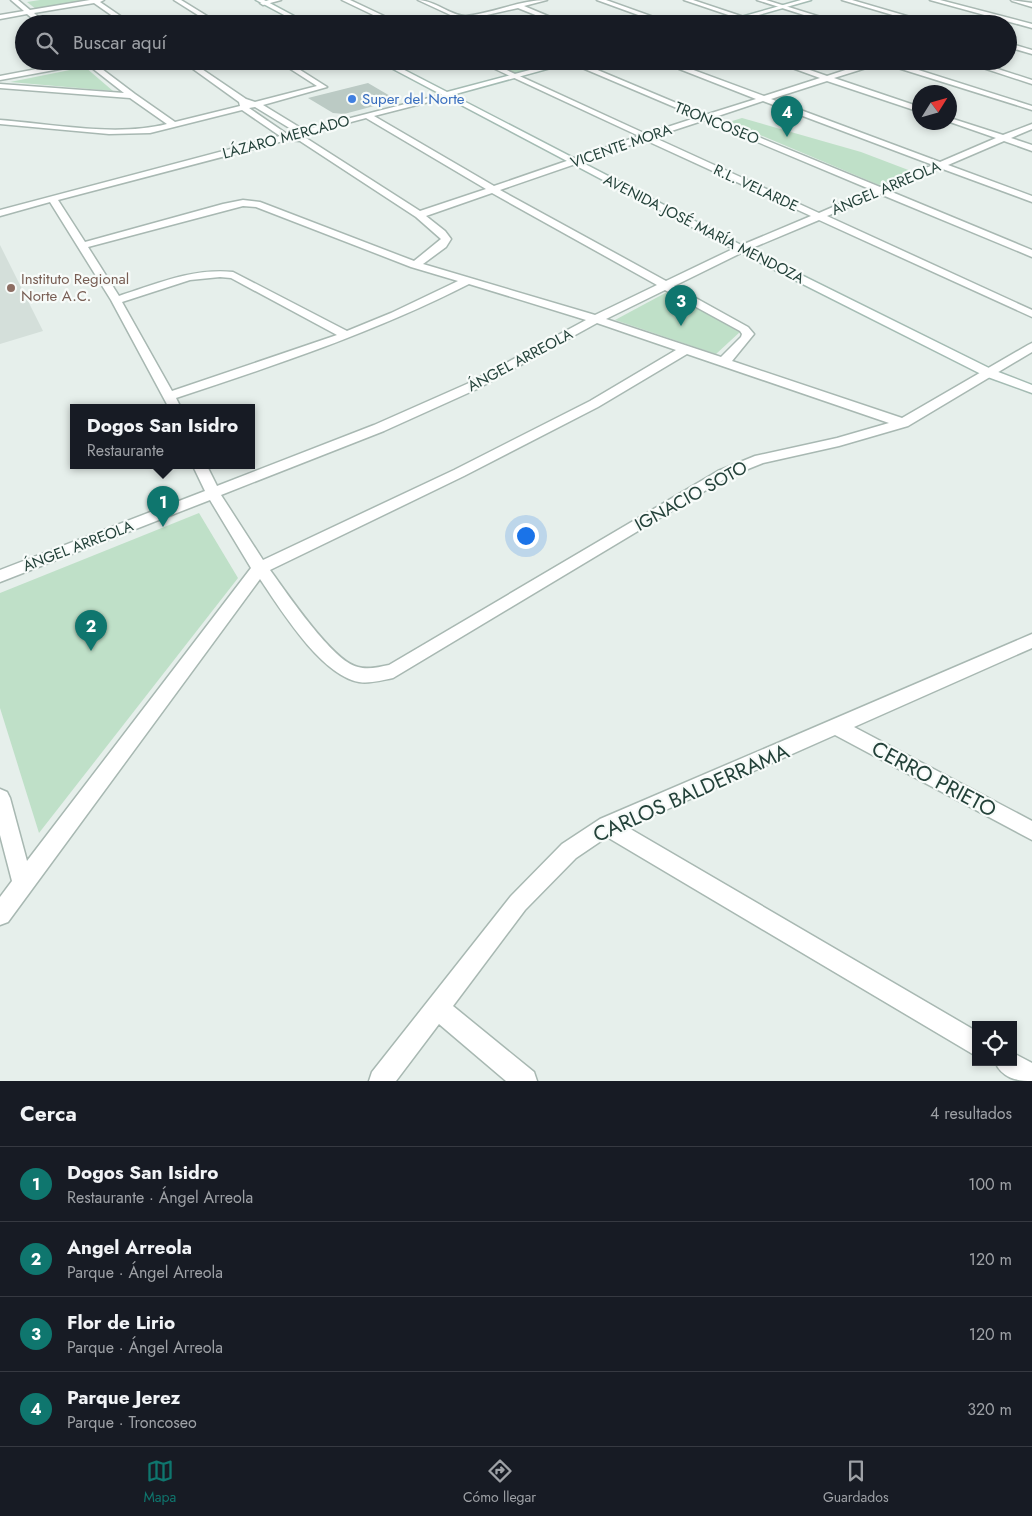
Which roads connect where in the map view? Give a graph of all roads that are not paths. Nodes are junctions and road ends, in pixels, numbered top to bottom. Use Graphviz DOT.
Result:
graph roads {
  1 [pos="14,0"];
  2 [pos="96,0"];
  3 [pos="177,0"];
  4 [pos="278,0"];
  5 [pos="345,0"];
  6 [pos="421,0"];
  7 [pos="503,0"];
  8 [pos="544,0"];
  9 [pos="600,0"];
  10 [pos="687,0"];
  11 [pos="760,0"];
  12 [pos="808,0"];
  13 [pos="845,0"];
  14 [pos="933,0"];
  15 [pos="1014,0"];
  16 [pos="261,1"];
  17 [pos="1032,4"];
  18 [pos="518,6"];
  19 [pos="783,7"];
  20 [pos="30,12"];
  21 [pos="33,15"];
  22 [pos="117,15"];
  23 [pos="202,15"];
  24 [pos="288,15"];
  25 [pos="378,15"];
  26 [pos="455,15"];
  27 [pos="476,15"];
  28 [pos="541,15"];
  29 [pos="644,15"];
  30 [pos="733,15"];
  31 [pos="753,15"];
  32 [pos="810,15"];
  33 [pos="899,15"];
  34 [pos="990,15"];
  35 [pos="1024,15"];
  36 [pos="0,17"];
  37 [pos="1017,17"];
  38 [pos="1017,22"];
  39 [pos="1032,26"];
  40 [pos="1017,48"];
  41 [pos="1032,52"];
  42 [pos="42,70"];
  43 [pos="101,70"];
  44 [pos="197,70"];
  45 [pos="296,70"];
  46 [pos="398,70"];
  47 [pos="500,70"];
  48 [pos="540,70"];
  49 [pos="592,70"];
  50 [pos="686,70"];
  51 [pos="801,70"];
  52 [pos="854,70"];
  53 [pos="911,70"];
  54 [pos="994,70"];
  55 [pos="515,77"];
  56 [pos="0,78"];
  57 [pos="826,79"];
  58 [pos="1032,82"];
  59 [pos="0,86"];
  60 [pos="445,95"];
  61 [pos="132,96"];
  62 [pos="763,99"];
  63 [pos="244,104"];
  64 [pos="258,105"];
  65 [pos="912,107"];
  66 [pos="1032,108"];
  67 [pos="366,115"];
  68 [pos="704,118"];
  69 [pos="0,122"];
  70 [pos="957,122"];
  71 [pos="174,126"];
  72 [pos="1032,126"];
  73 [pos="302,136"];
  74 [pos="286,137"];
  75 [pos="645,137"];
  76 [pos="1004,138"];
  77 [pos="1032,148"];
  78 [pos="573,162"];
  79 [pos="938,165"];
  80 [pos="492,189"];
  81 [pos="881,190"];
  82 [pos="53,199"];
  83 [pos="1032,199"];
  84 [pos="0,213"];
  85 [pos="418,215"];
  86 [pos="818,216"];
  87 [pos="82,246"];
  88 [pos="741,249"];
  89 [pos="1032,254"];
  90 [pos="415,265"];
  91 [pos="467,281"];
  92 [pos="666,286"];
  93 [pos="116,300"];
  94 [pos="1032,314"];
  95 [pos="596,319"];
  96 [pos="346,335"];
  97 [pos="1032,347"];
  98 [pos="685,350"];
  99 [pos="723,363"];
  100 [pos="989,373"];
  101 [pos="1032,389"];
  102 [pos="170,396"];
  103 [pos="173,404"];
  104 [pos="904,423"];
  105 [pos="201,469"];
  106 [pos="213,494"];
  107 [pos="259,569"];
  108 [pos="0,576"];
  109 [pos="1032,641"];
  110 [pos="837,728"];
  111 [pos="0,798"];
  112 [pos="607,826"];
  113 [pos="1032,831"];
  114 [pos="23,883"];
  115 [pos="0,914"];
  116 [pos="437,1007"];
  117 [pos="972,1042"];
  118 [pos="1014,1066"];
  119 [pos="1032,1077"];
  120 [pos="380,1081"];
  121 [pos="525,1081"];
  1 -- 20 [label="street"];
  2 -- 20 [label="street"];
  2 -- 22 [label="street"];
  3 -- 23 [label="street"];
  4 -- 16 [label="street"];
  5 -- 25 [label="street"];
  6 -- 26 [label="street"];
  7 -- 18 [label="street"];
  8 -- 18 [label="street"];
  9 -- 29 [label="street"];
  10 -- 30 [label="street"];
  11 -- 19 [label="street"];
  12 -- 19 [label="street"];
  13 -- 33 [label="street"];
  14 -- 34 [label="street"];
  15 -- 17 [label="street"];
  16 -- 24 [label="street"];
  18 -- 27 [label="street"];
  18 -- 28 [label="street"];
  19 -- 31 [label="street"];
  19 -- 32 [label="street"];
  20 -- 21 [label="street"];
  20 -- 36 [label="street"];
  35 -- 37 [label="street"];
  38 -- 39 [label="street"];
  40 -- 41 [label="street"];
  42 -- 56 [label="street"];
  43 -- 61 [label="street"];
  44 -- 63 [label="street"];
  45 -- 64 [label="street"];
  46 -- 60 [label="street, AVENIDA JOSÉ MARÍA MENDOZA"];
  47 -- 55 [label="street, R.L. VELARDE"];
  48 -- 55 [label="street, LÁZARO MERCADO"];
  49 -- 68 [label="street, TRONCOSEO"];
  50 -- 62 [label="street"];
  51 -- 57 [label="street"];
  52 -- 57 [label="street, VICENTE MORA"];
  53 -- 66 [label="street"];
  54 -- 58 [label="street"];
  55 -- 60 [label="street, LÁZARO MERCADO"];
  55 -- 75 [label="street, R.L. VELARDE"];
  57 -- 62 [label="street, VICENTE MORA"];
  57 -- 65 [label="street"];
  59 -- 61 [label="street"];
  60 -- 67 [label="street, LÁZARO MERCADO"];
  60 -- 78 [label="street, AVENIDA JOSÉ MARÍA MENDOZA"];
  61 -- 71 [label="street"];
  62 -- 68 [label="street, VICENTE MORA"];
  62 -- 79 [label="street"];
  63 -- 64 [label="street"];
  63 -- 71 [label="street"];
  63 -- 74 [label="street"];
  64 -- 73 [label="street"];
  67 -- 73 [label="street, LÁZARO MERCADO"];
  67 -- 80 [label="street"];
  68 -- 75 [label="street, VICENTE MORA"];
  68 -- 81 [label="street, TRONCOSEO"];
  69 -- 71 [label="street"];
  70 -- 76 [label="street"];
  72 -- 76 [label="street, ÁNGEL ARREOLA"];
  73 -- 74 [label="street, LÁZARO MERCADO"];
  73 -- 85 [label="street"];
  74 -- 82 [label="street, LÁZARO MERCADO"];
  75 -- 78 [label="street, VICENTE MORA"];
  75 -- 86 [label="street, R.L. VELARDE"];
  76 -- 77 [label="street"];
  76 -- 79 [label="street, ÁNGEL ARREOLA"];
  78 -- 80 [label="street, VICENTE MORA"];
  78 -- 88 [label="street, AVENIDA JOSÉ MARÍA MENDOZA"];
  79 -- 81 [label="street, ÁNGEL ARREOLA"];
  79 -- 83 [label="street"];
  80 -- 85 [label="street, VICENTE MORA"];
  80 -- 92 [label="street"];
  81 -- 86 [label="street, ÁNGEL ARREOLA"];
  81 -- 89 [label="street, TRONCOSEO"];
  82 -- 84 [label="street, LÁZARO MERCADO"];
  82 -- 87 [label="street"];
  85 -- 90 [label="street"];
  86 -- 88 [label="street, ÁNGEL ARREOLA"];
  86 -- 94 [label="street, R.L. VELARDE"];
  87 -- 90 [label="street"];
  87 -- 93 [label="street"];
  88 -- 92 [label="street, ÁNGEL ARREOLA"];
  88 -- 100 [label="street, AVENIDA JOSÉ MARÍA MENDOZA"];
  90 -- 91 [label="street"];
  91 -- 95 [label="street"];
  91 -- 96 [label="street"];
  92 -- 95 [label="street, ÁNGEL ARREOLA"];
  92 -- 99 [label="street"];
  93 -- 96 [label="street"];
  93 -- 102 [label="street"];
  95 -- 98 [label="street"];
  95 -- 106 [label="street, ÁNGEL ARREOLA"];
  96 -- 102 [label="street"];
  97 -- 100 [label="street, IGNACIO SOTO"];
  98 -- 99 [label="street"];
  98 -- 107 [label="street"];
  99 -- 104 [label="street"];
  100 -- 101 [label="street, AVENIDA JOSÉ MARÍA MENDOZA"];
  100 -- 104 [label="street, IGNACIO SOTO"];
  102 -- 103 [label="street"];
  104 -- 107 [label="street, IGNACIO SOTO"];
  105 -- 106 [label="street"];
  106 -- 107 [label="street"];
  106 -- 108 [label="street, ÁNGEL ARREOLA"];
  107 -- 114 [label="street"];
  109 -- 110 [label="street, CARLOS BALDERRAMA"];
  110 -- 112 [label="street, CARLOS BALDERRAMA"];
  110 -- 113 [label="street, CERRO PRIETO"];
  111 -- 114 [label="street"];
  112 -- 116 [label="street, CARLOS BALDERRAMA"];
  112 -- 117 [label="street"];
  114 -- 115 [label="street"];
  116 -- 120 [label="street, CARLOS BALDERRAMA"];
  116 -- 121 [label="street"];
  118 -- 119 [label="street"];
}
